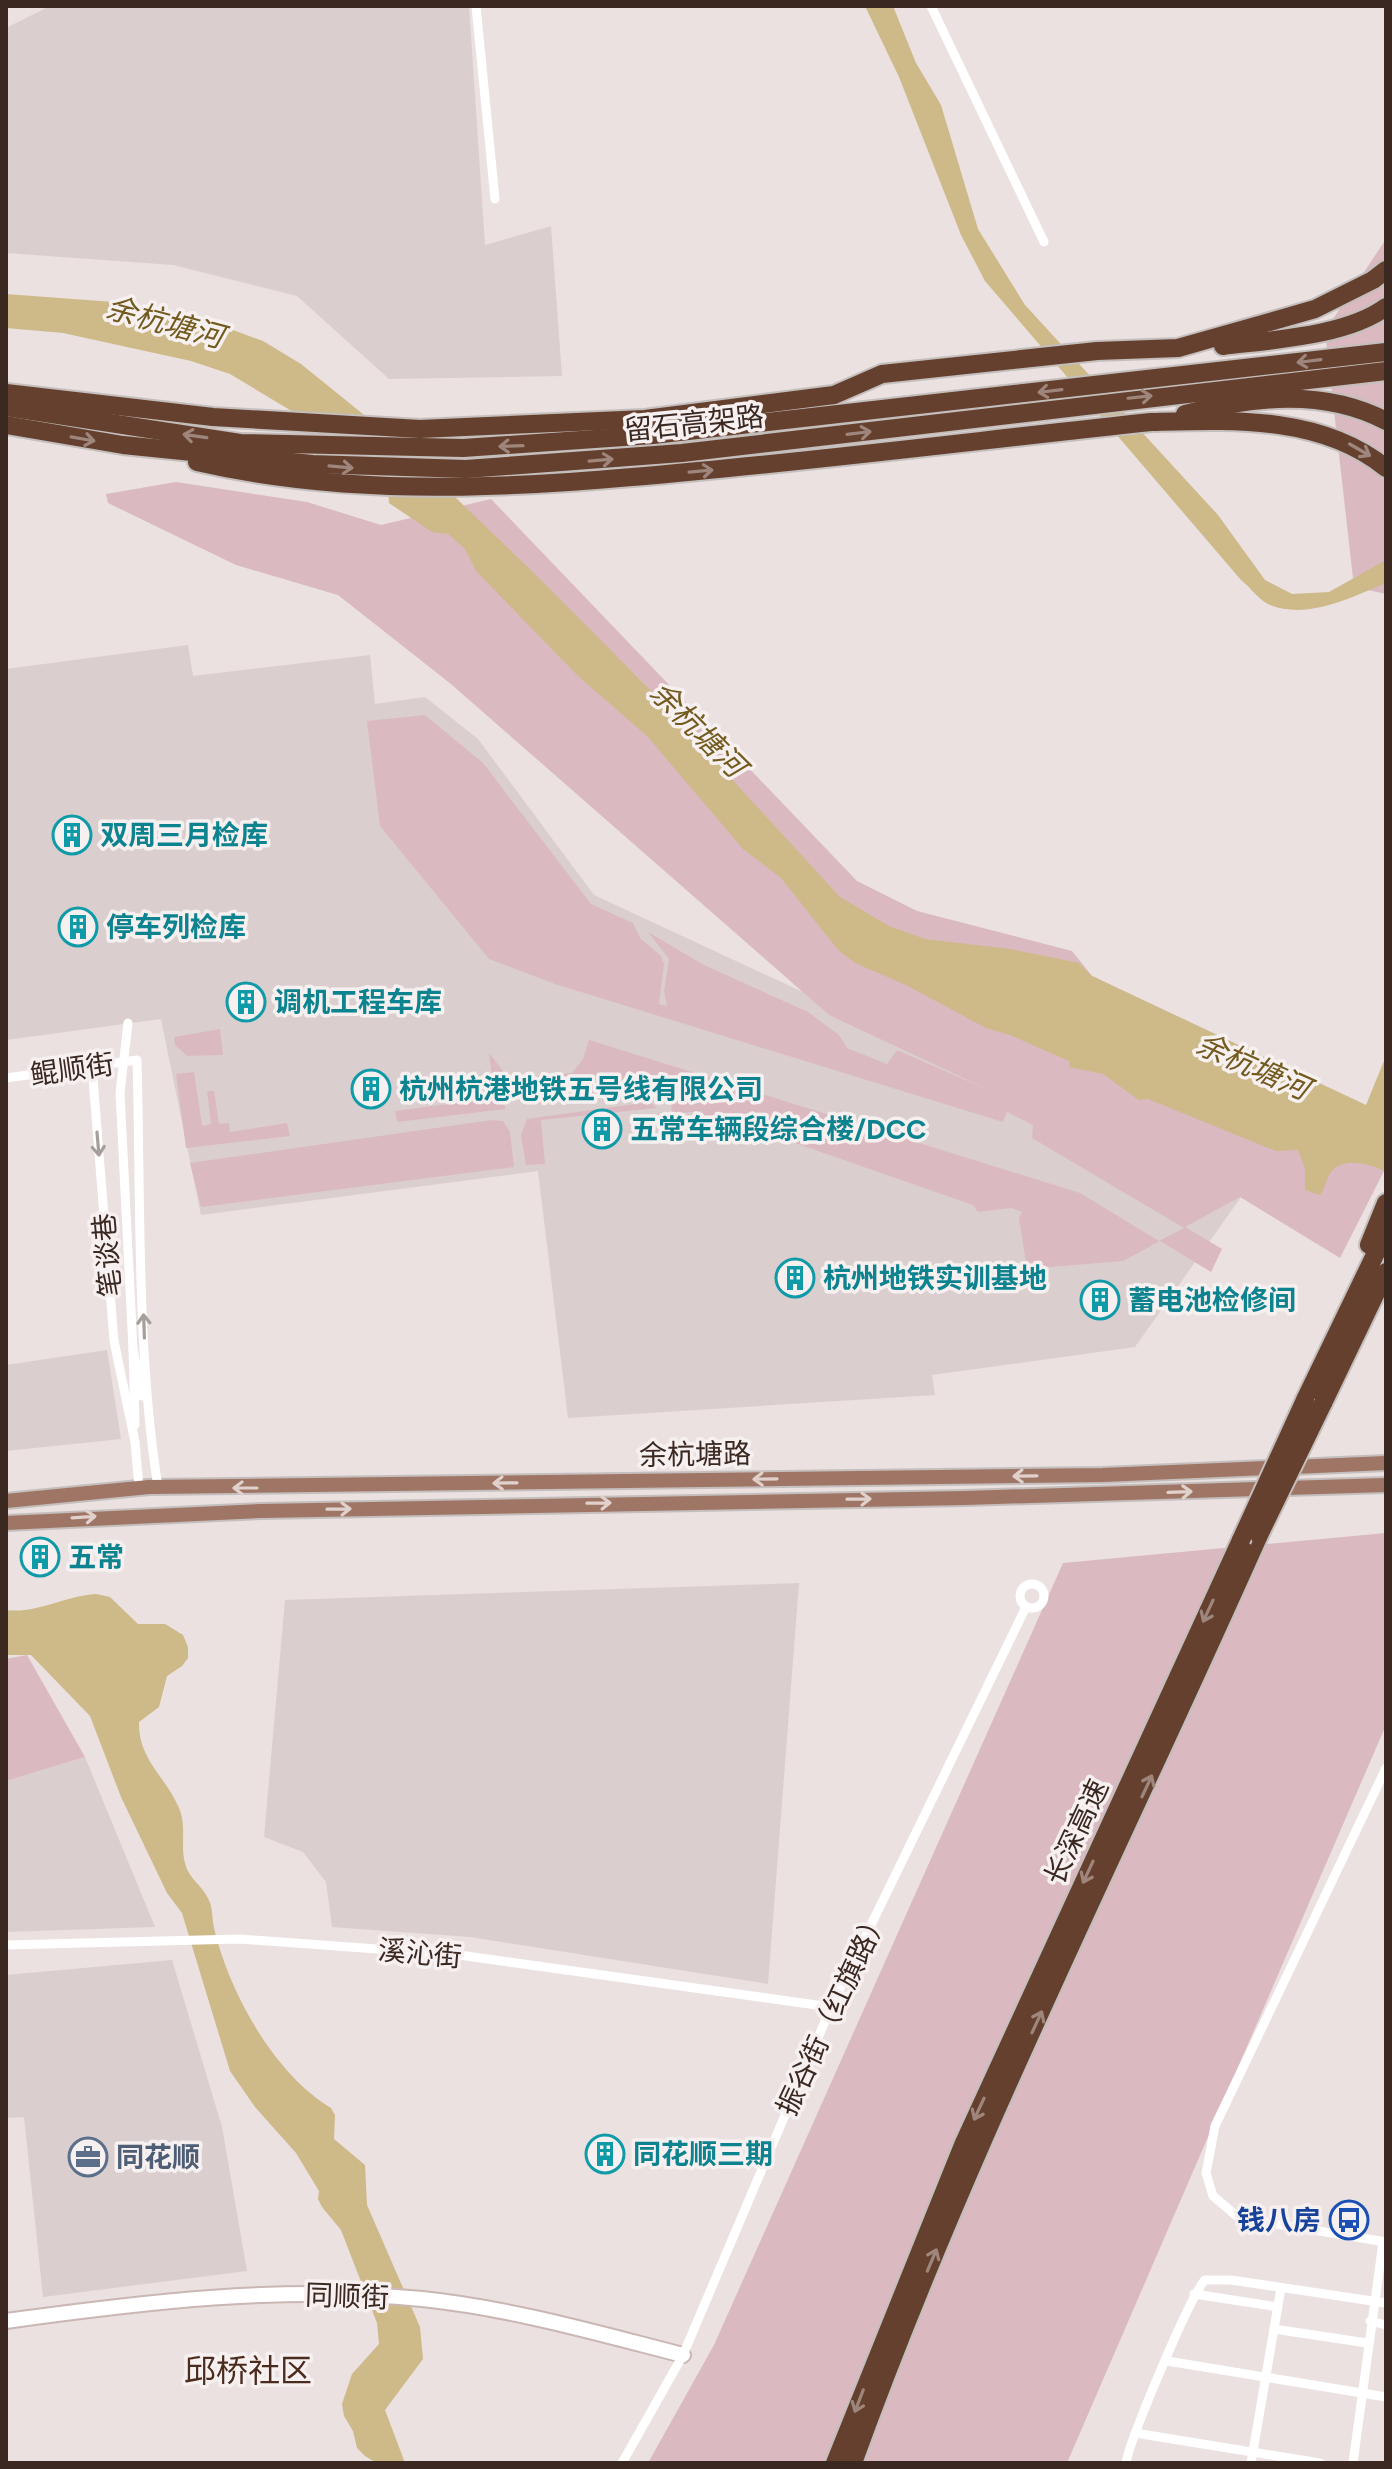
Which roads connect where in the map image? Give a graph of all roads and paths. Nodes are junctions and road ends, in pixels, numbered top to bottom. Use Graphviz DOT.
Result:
graph roads {
  1 [pos="476,6"];
  2 [pos="931,6"];
  3 [pos="495,199"];
  4 [pos="1044,242"];
  5 [pos="1386,270"];
  6 [pos="1386,307"];
  7 [pos="1178,348"];
  8 [pos="1386,352"];
  9 [pos="1386,371"];
  10 [pos="6,393"];
  11 [pos="6,407"];
  12 [pos="1386,421"];
  13 [pos="1151,422"];
  14 [pos="6,425"];
  15 [pos="123,445"];
  16 [pos="1386,468"];
  17 [pos="128,1023"];
  18 [pos="137,1060"];
  19 [pos="92,1066"];
  20 [pos="6,1078"];
  21 [pos="1386,1203"];
  22 [pos="1386,1232"];
  23 [pos="1386,1272"];
  24 [pos="1386,1295"];
  25 [pos="133,1349"];
  26 [pos="1326,1376"];
  27 [pos="149,1431"];
  28 [pos="135,1442"];
  29 [pos="1386,1463"];
  30 [pos="1386,1485"];
  31 [pos="158,1487"];
  32 [pos="139,1488"];
  33 [pos="6,1501"];
  34 [pos="6,1523"];
  35 [pos="1250,1538"];
  36 [pos="1026,1607"];
  37 [pos="1386,1768"];
  38 [pos="6,1945"];
  39 [pos="831,2007"];
  40 [pos="1384,2242"];
  41 [pos="1281,2288"];
  42 [pos="1194,2294"];
  43 [pos="1373,2301"];
  44 [pos="1386,2303"];
  45 [pos="1278,2307"];
  46 [pos="6,2321"];
  47 [pos="1370,2321"];
  48 [pos="1386,2325"];
  49 [pos="1274,2329"];
  50 [pos="1367,2343"];
  51 [pos="683,2355"];
  52 [pos="1167,2361"];
  53 [pos="1266,2376"];
  54 [pos="1361,2391"];
  55 [pos="1386,2397"];
  56 [pos="1135,2433"];
  57 [pos="1252,2458"];
  58 [pos="622,2463"];
  59 [pos="835,2463"];
  60 [pos="853,2463"];
  61 [pos="1126,2463"];
  62 [pos="1320,2463"];
  63 [pos="1353,2463"];
  1 -- 3 [label="street"];
  2 -- 4 [label="street"];
  5 -- 7 [label="highway"];
  6 -- 7 [label="highway"];
  7 -- 10 [label="highway"];
  8 -- 11 [label="highway, 留石高架路, one-way"];
  15 -- 9 [label="highway, 留石高架路, one-way"];
  12 -- 13 [label="highway"];
  15 -- 13 [label="highway, one-way"];
  13 -- 16 [label="highway, one-way"];
  14 -- 15 [label="highway, 留石高架路, one-way"];
  17 -- 25 [label="street, 笔谈巷, bridge"];
  18 -- 19 [label="street, 鲲顺街"];
  27 -- 18 [label="street, 笔谈巷, one-way"];
  19 -- 20 [label="street, 鲲顺街"];
  19 -- 28 [label="street, 笔谈巷, one-way"];
  21 -- 26 [label="highway"];
  22 -- 26 [label="highway, 长深高速"];
  23 -- 26 [label="highway, 长深高速"];
  24 -- 26 [label="highway"];
  25 -- 27 [label="street, 笔谈巷"];
  25 -- 28 [label="street, 笔谈巷"];
  26 -- 35 [label="highway, 长深高速, bridge"];
  27 -- 31 [label="street, 笔谈巷"];
  28 -- 32 [label="street, 笔谈巷"];
  29 -- 31 [label="main road, 余杭塘路, one-way"];
  34 -- 30 [label="main road, 余杭塘路, one-way"];
  31 -- 32 [label="main road, 余杭塘路"];
  32 -- 33 [label="main road, 余杭塘路"];
  35 -- 59 [label="highway, 长深高速, one-way"];
  60 -- 35 [label="highway, 长深高速, one-way"];
  36 -- 39 [label="street, 振谷街（红旗路）"];
  37 -- 40 [label="street"];
  38 -- 39 [label="street, 溪沁街"];
  39 -- 51 [label="street, 振谷街（红旗路）"];
  40 -- 43 [label="street"];
  41 -- 42 [label="street"];
  41 -- 43 [label="street"];
  41 -- 45 [label="street"];
  42 -- 45 [label="street"];
  42 -- 52 [label="street"];
  43 -- 44 [label="street"];
  43 -- 47 [label="street"];
  45 -- 49 [label="street"];
  46 -- 51 [label="street, 同顺街"];
  47 -- 48 [label="street"];
  47 -- 50 [label="street"];
  49 -- 50 [label="street"];
  49 -- 53 [label="street"];
  50 -- 54 [label="street"];
  51 -- 58 [label="street, 振谷街（红旗路）"];
  52 -- 53 [label="street"];
  52 -- 56 [label="street"];
  53 -- 54 [label="street"];
  53 -- 57 [label="street"];
  54 -- 55 [label="street"];
  54 -- 63 [label="street"];
  56 -- 57 [label="street"];
  56 -- 61 [label="street"];
  57 -- 62 [label="street"];
}
